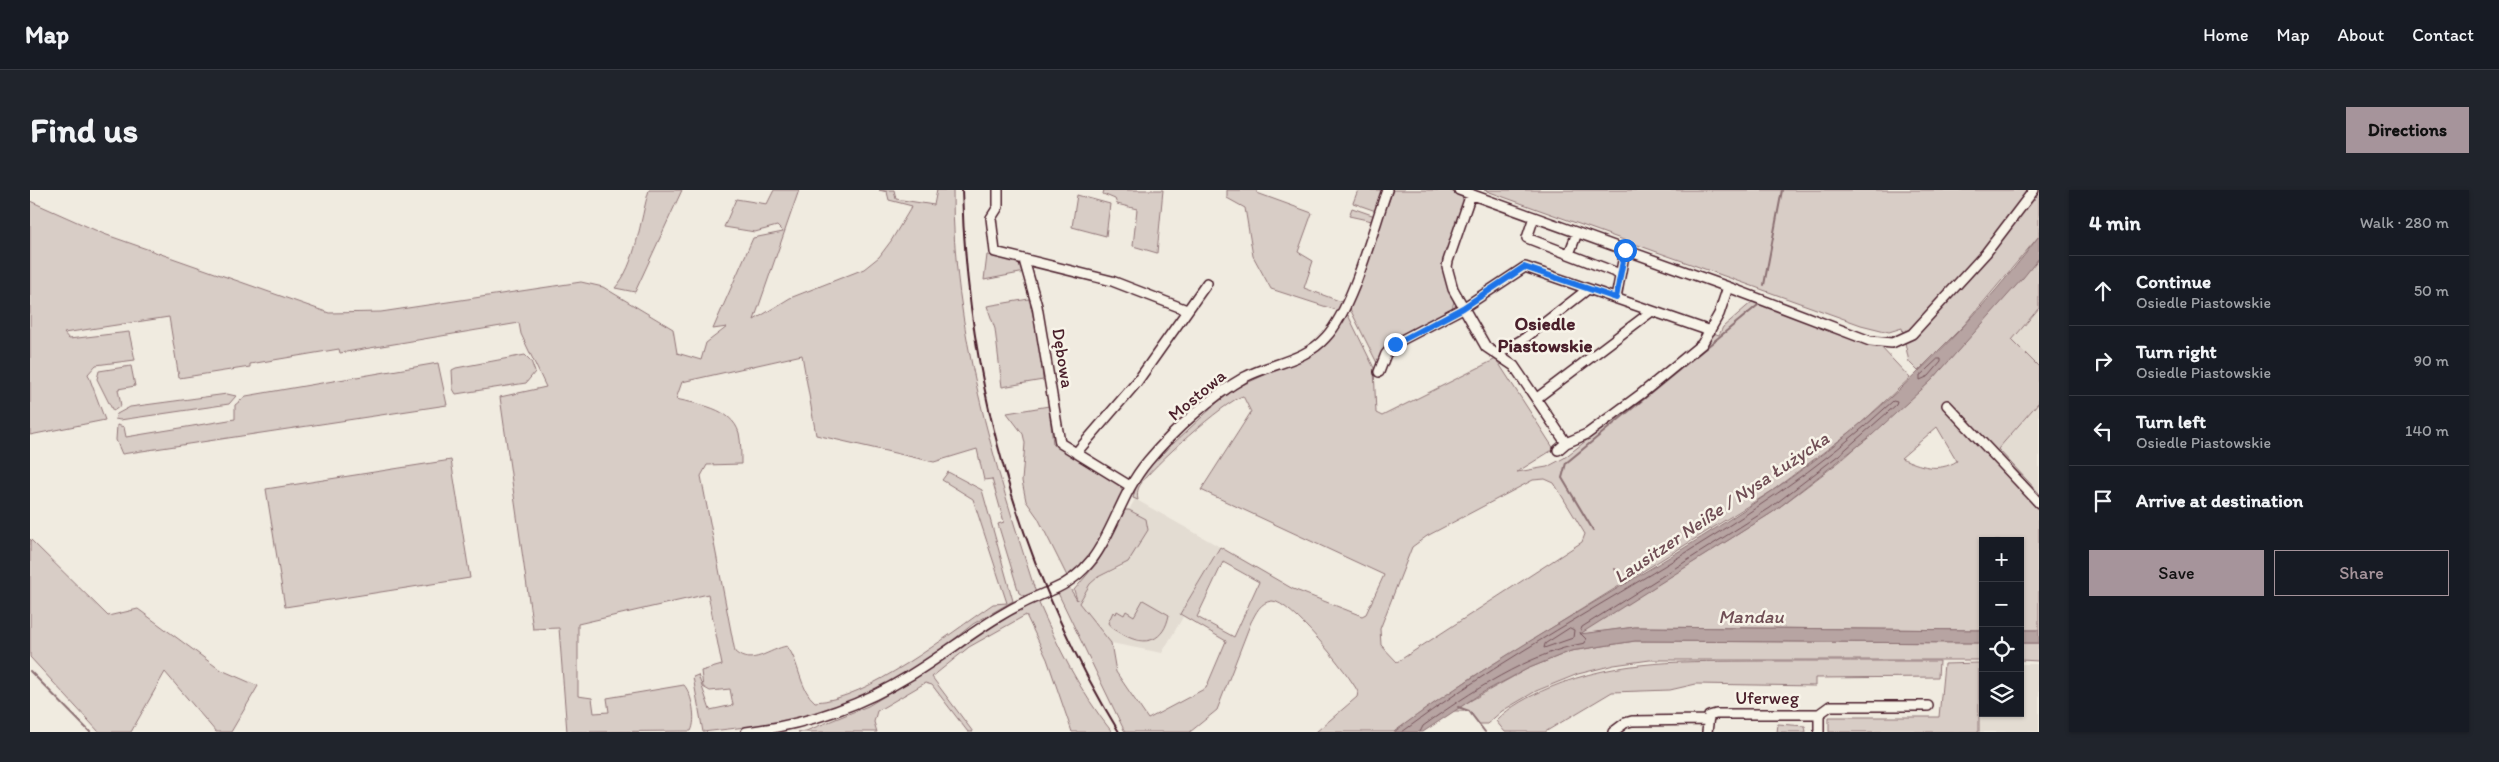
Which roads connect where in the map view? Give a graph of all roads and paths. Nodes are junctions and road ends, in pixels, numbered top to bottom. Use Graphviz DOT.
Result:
graph roads {
  1 [pos="998,190"];
  2 [pos="1386,190"];
  3 [pos="1459,190"];
  4 [pos="2034,190"];
  5 [pos="1471,194"];
  6 [pos="1534,217"];
  7 [pos="1577,233"];
  8 [pos="1625,250"];
  9 [pos="1569,254"];
  10 [pos="1024,260"];
  11 [pos="1620,274"];
  12 [pos="1207,283"];
  13 [pos="1728,287"];
  14 [pos="1588,289"];
  15 [pos="1616,298"];
  16 [pos="1463,308"];
  17 [pos="1187,310"];
  18 [pos="1652,311"];
  19 [pos="1710,331"];
  20 [pos="1498,354"];
  21 [pos="1379,372"];
  22 [pos="1537,398"];
  23 [pos="1947,405"];
  24 [pos="1566,443"];
  25 [pos="1558,450"];
  26 [pos="1076,454"];
  27 [pos="1130,486"];
  28 [pos="2039,503"];
  29 [pos="1928,706"];
  30 [pos="1819,714"];
  31 [pos="1707,720"];
  32 [pos="746,732"];
  33 [pos="1613,732"];
  34 [pos="1707,732"];
  35 [pos="1819,732"];
  1 -- 10 [label="street"];
  2 -- 27 [label="street, Mostowa"];
  3 -- 5 [label="street"];
  4 -- 13 [label="street"];
  5 -- 6 [label="street"];
  5 -- 16 [label="street"];
  6 -- 7 [label="street"];
  6 -- 9 [label="street"];
  7 -- 8 [label="street"];
  7 -- 9 [label="street"];
  8 -- 11 [label="street"];
  8 -- 13 [label="street"];
  9 -- 11 [label="street"];
  10 -- 17 [label="street"];
  10 -- 26 [label="street, Dębowa"];
  11 -- 15 [label="street"];
  12 -- 17 [label="street"];
  13 -- 19 [label="street"];
  14 -- 15 [label="street"];
  14 -- 16 [label="street"];
  14 -- 20 [label="street"];
  15 -- 18 [label="street"];
  16 -- 20 [label="street"];
  16 -- 21 [label="street"];
  17 -- 26 [label="street"];
  18 -- 19 [label="street"];
  18 -- 22 [label="street"];
  19 -- 24 [label="street"];
  20 -- 22 [label="street"];
  22 -- 24 [label="street"];
  23 -- 28 [label="street"];
  24 -- 25 [label="street"];
  26 -- 27 [label="street, Dębowa"];
  27 -- 32 [label="street, Mostowa"];
  29 -- 30 [label="street"];
  30 -- 31 [label="street, Uferweg"];
  30 -- 35 [label="street"];
  31 -- 33 [label="street"];
  31 -- 34 [label="street"];
}
